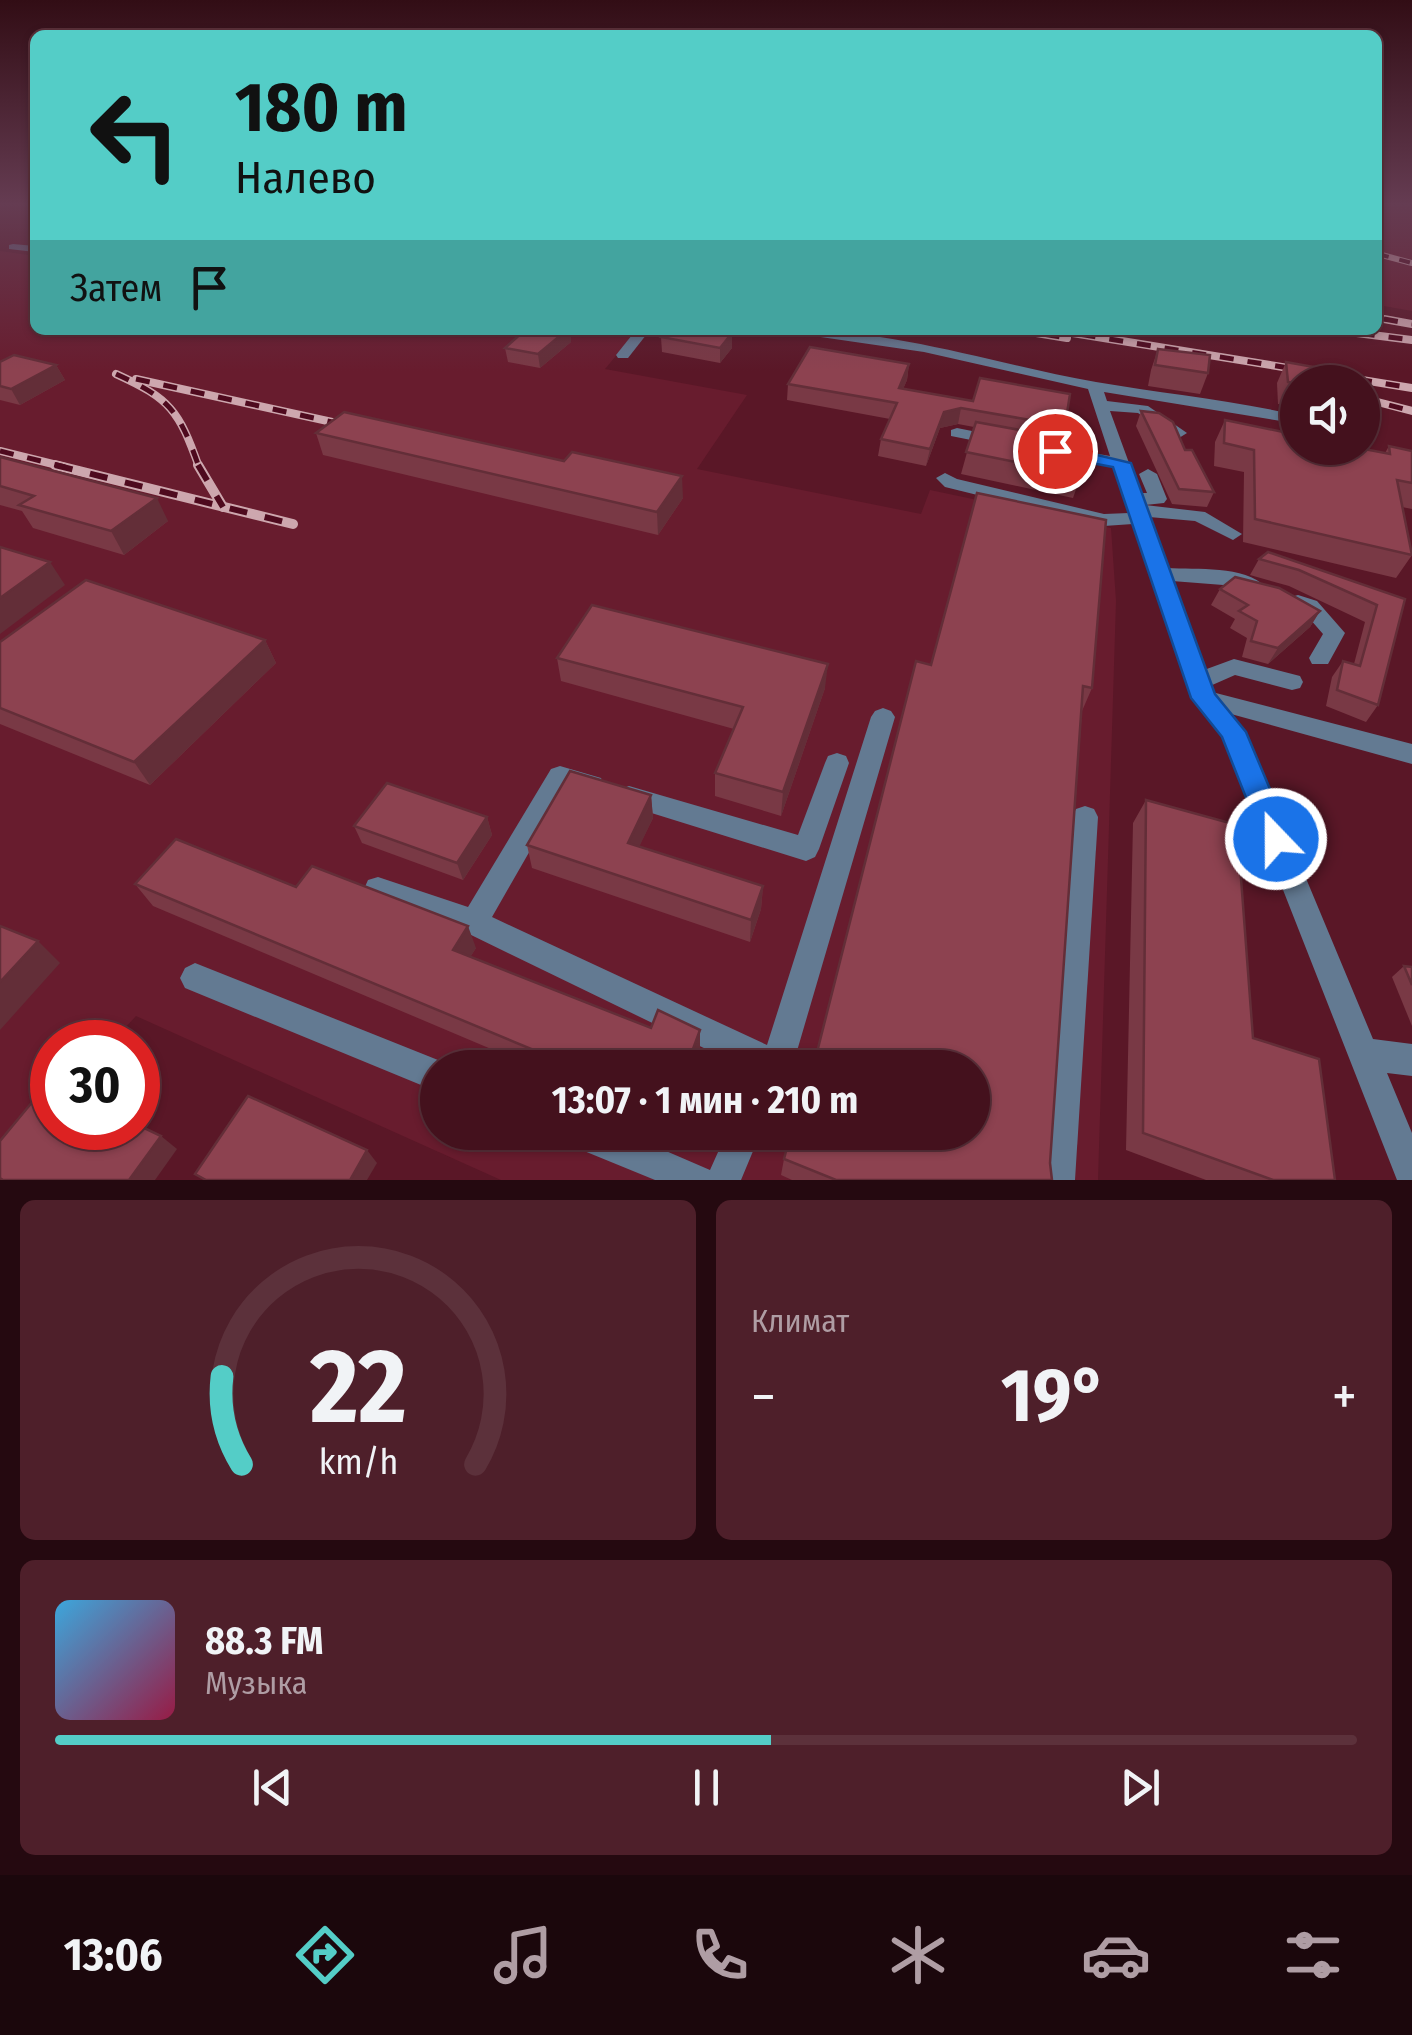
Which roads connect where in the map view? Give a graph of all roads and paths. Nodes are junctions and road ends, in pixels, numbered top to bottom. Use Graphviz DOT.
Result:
graph roads {
  1 [pos="639,335"];
  2 [pos="822,335"];
  3 [pos="623,355"];
  4 [pos="1097,395"];
  5 [pos="1280,416"];
  6 [pos="963,427"];
  7 [pos="1179,433"];
  8 [pos="1009,435"];
  9 [pos="1045,442"];
  10 [pos="1118,456"];
  11 [pos="1148,474"];
  12 [pos="945,478"];
  13 [pos="1137,509"];
  14 [pos="1233,534"];
  15 [pos="1160,574"];
  16 [pos="1320,658"];
  17 [pos="1292,682"];
  18 [pos="1200,690"];
  19 [pos="882,718"];
  20 [pos="1412,754"];
  21 [pos="837,762"];
  22 [pos="1085,817"];
  23 [pos="378,889"];
  24 [pos="474,922"];
  25 [pos="194,978"];
  26 [pos="741,1050"];
  27 [pos="781,1050"];
  28 [pos="1364,1054"];
  29 [pos="1412,1060"];
  30 [pos="420,1069"];
  31 [pos="623,1150"];
  32 [pos="737,1150"];
  33 [pos="1412,1174"];
  34 [pos="697,1180"];
  35 [pos="723,1180"];
  36 [pos="1058,1180"];
  1 -- 3 [label="street"];
  2 -- 4 [label="street"];
  4 -- 5 [label="street"];
  4 -- 7 [label="street"];
  4 -- 10 [label="street"];
  6 -- 8 [label="street"];
  9 -- 10 [label="street"];
  10 -- 13 [label="street"];
  11 -- 13 [label="street"];
  12 -- 13 [label="street"];
  13 -- 14 [label="street"];
  13 -- 15 [label="street"];
  15 -- 16 [label="street"];
  15 -- 18 [label="street"];
  17 -- 18 [label="street"];
  18 -- 20 [label="street"];
  18 -- 28 [label="street"];
  19 -- 27 [label="street"];
  21 -- 24 [label="street"];
  22 -- 36 [label="street"];
  23 -- 24 [label="street"];
  24 -- 26 [label="street"];
  25 -- 30 [label="street"];
  28 -- 29 [label="street"];
  28 -- 33 [label="street"];
  31 -- 34 [label="street"];
  32 -- 35 [label="street"];
}
